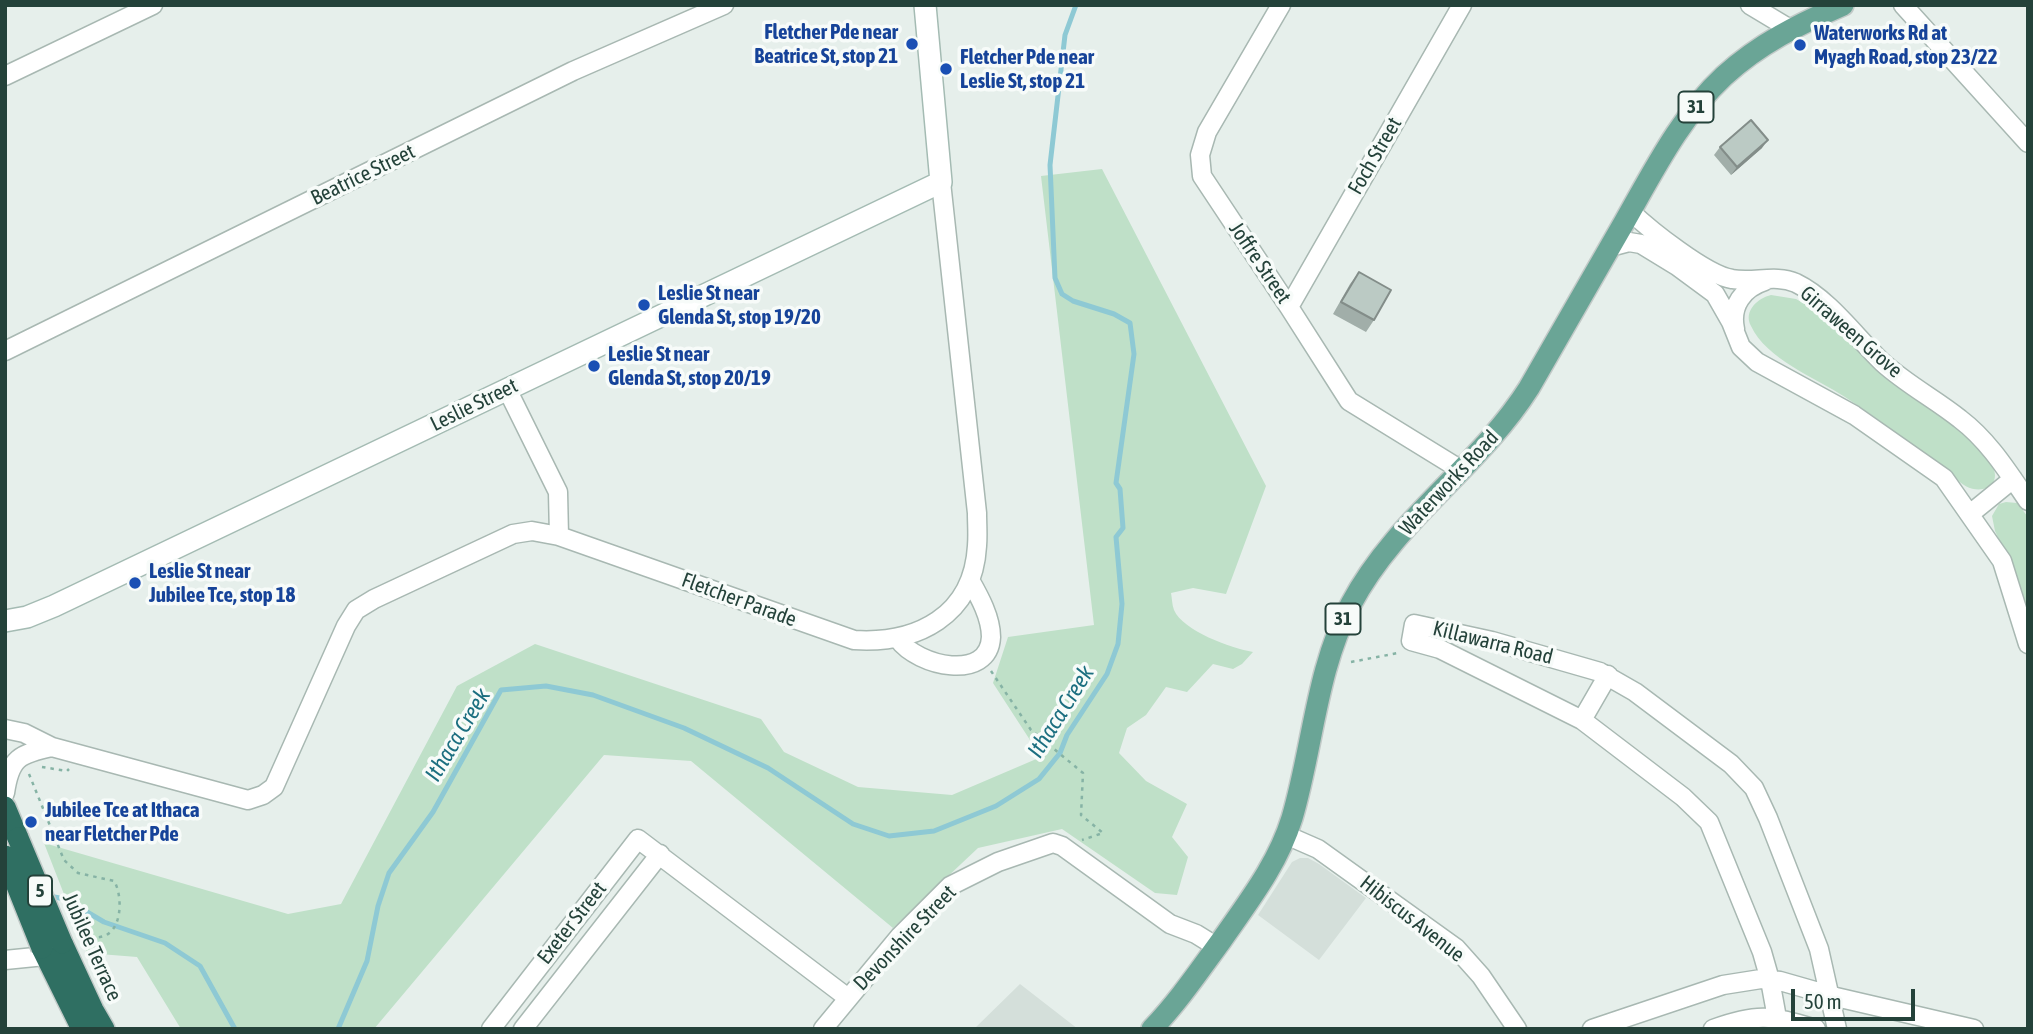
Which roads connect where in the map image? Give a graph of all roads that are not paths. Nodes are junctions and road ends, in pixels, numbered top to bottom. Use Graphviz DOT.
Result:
graph roads {
  1 [pos="153,5"];
  2 [pos="724,5"];
  3 [pos="925,5"];
  4 [pos="1281,5"];
  5 [pos="1461,5"];
  6 [pos="1750,5"];
  7 [pos="1843,5"];
  8 [pos="1903,5"];
  9 [pos="1790,29"];
  10 [pos="5,76"];
  11 [pos="2028,143"];
  12 [pos="941,182"];
  13 [pos="1630,211"];
  14 [pos="1610,247"];
  15 [pos="1682,260"];
  16 [pos="1781,279"];
  17 [pos="1289,307"];
  18 [pos="1736,332"];
  19 [pos="5,351"];
  20 [pos="508,389"];
  21 [pos="1461,470"];
  22 [pos="2013,479"];
  23 [pos="2028,501"];
  24 [pos="1970,514"];
  25 [pos="559,536"];
  26 [pos="970,580"];
  27 [pos="5,621"];
  28 [pos="1464,634"];
  29 [pos="898,639"];
  30 [pos="2028,644"];
  31 [pos="1467,662"];
  32 [pos="1608,675"];
  33 [pos="1582,720"];
  34 [pos="5,729"];
  35 [pos="52,747"];
  36 [pos="5,793"];
  37 [pos="5,807"];
  38 [pos="1286,835"];
  39 [pos="12,847"];
  40 [pos="660,854"];
  41 [pos="1217,947"];
  42 [pos="50,949"];
  43 [pos="5,960"];
  44 [pos="1770,980"];
  45 [pos="1829,995"];
  46 [pos="848,998"];
  47 [pos="1777,1018"];
  48 [pos="82,1029"];
  49 [pos="104,1029"];
  50 [pos="491,1029"];
  51 [pos="523,1029"];
  52 [pos="823,1029"];
  53 [pos="1152,1029"];
  54 [pos="1517,1029"];
  55 [pos="1592,1029"];
  56 [pos="1713,1029"];
  57 [pos="1816,1029"];
  58 [pos="1837,1029"];
  59 [pos="1974,1029"];
  1 -- 10 [label="street"];
  2 -- 19 [label="street, Beatrice Street"];
  3 -- 12 [label="street, Fletcher Parade"];
  4 -- 17 [label="street, Joffre Street"];
  5 -- 17 [label="street, Foch Street"];
  6 -- 9 [label="street"];
  7 -- 9 [label="main road, Waterworks Road / 31"];
  8 -- 11 [label="street"];
  9 -- 13 [label="main road, Waterworks Road / 31"];
  12 -- 20 [label="street, Leslie Street"];
  12 -- 26 [label="street, Fletcher Parade"];
  13 -- 14 [label="main road, Waterworks Road / 31"];
  13 -- 15 [label="street, Girraween Grove"];
  14 -- 15 [label="street, Girraween Grove"];
  14 -- 21 [label="main road, Waterworks Road / 31"];
  15 -- 16 [label="street, Girraween Grove"];
  15 -- 18 [label="street, Girraween Grove"];
  16 -- 18 [label="street"];
  16 -- 22 [label="street, Girraween Grove"];
  17 -- 21 [label="street, Joffre Street"];
  18 -- 24 [label="street, Girraween Grove"];
  20 -- 25 [label="street"];
  20 -- 27 [label="street, Leslie Street"];
  21 -- 38 [label="main road, Waterworks Road / 31"];
  22 -- 23 [label="street, Girraween Grove"];
  22 -- 24 [label="street"];
  24 -- 30 [label="street, Girraween Grove"];
  25 -- 29 [label="street, Fletcher Parade"];
  25 -- 35 [label="street, Fletcher Parade"];
  26 -- 29 [label="street, Fletcher Parade"];
  26 -- 29 [label="street"];
  28 -- 31 [label="street"];
  28 -- 31 [label="street, Killawarra Road"];
  28 -- 32 [label="street, Killawarra Road"];
  31 -- 33 [label="street, Killawarra Road"];
  32 -- 33 [label="street"];
  32 -- 45 [label="street, Killawarra Road"];
  33 -- 44 [label="street, Killawarra Road"];
  34 -- 35 [label="street, Fletcher Parade"];
  35 -- 36 [label="street"];
  37 -- 39 [label="highway, Jubilee Terrace / 5"];
  38 -- 41 [label="main road, Waterworks Road / 31"];
  38 -- 54 [label="street, Hibiscus Avenue"];
  39 -- 42 [label="highway, Jubilee Terrace / 5, bridge"];
  40 -- 46 [label="street, Exeter Street"];
  40 -- 50 [label="street, Exeter Street"];
  40 -- 51 [label="street, Exeter Street"];
  41 -- 46 [label="street, Devonshire Street"];
  41 -- 53 [label="main road, Waterworks Road / 31"];
  42 -- 43 [label="street"];
  42 -- 48 [label="highway, Jubilee Terrace / 5"];
  42 -- 49 [label="highway, Jubilee Terrace / 5"];
  44 -- 45 [label="street"];
  44 -- 47 [label="street, Killawarra Road"];
  44 -- 55 [label="street"];
  45 -- 58 [label="street, Killawarra Road"];
  45 -- 59 [label="street"];
  46 -- 52 [label="street, Devonshire Street"];
  47 -- 56 [label="street"];
  47 -- 57 [label="street"];
}
